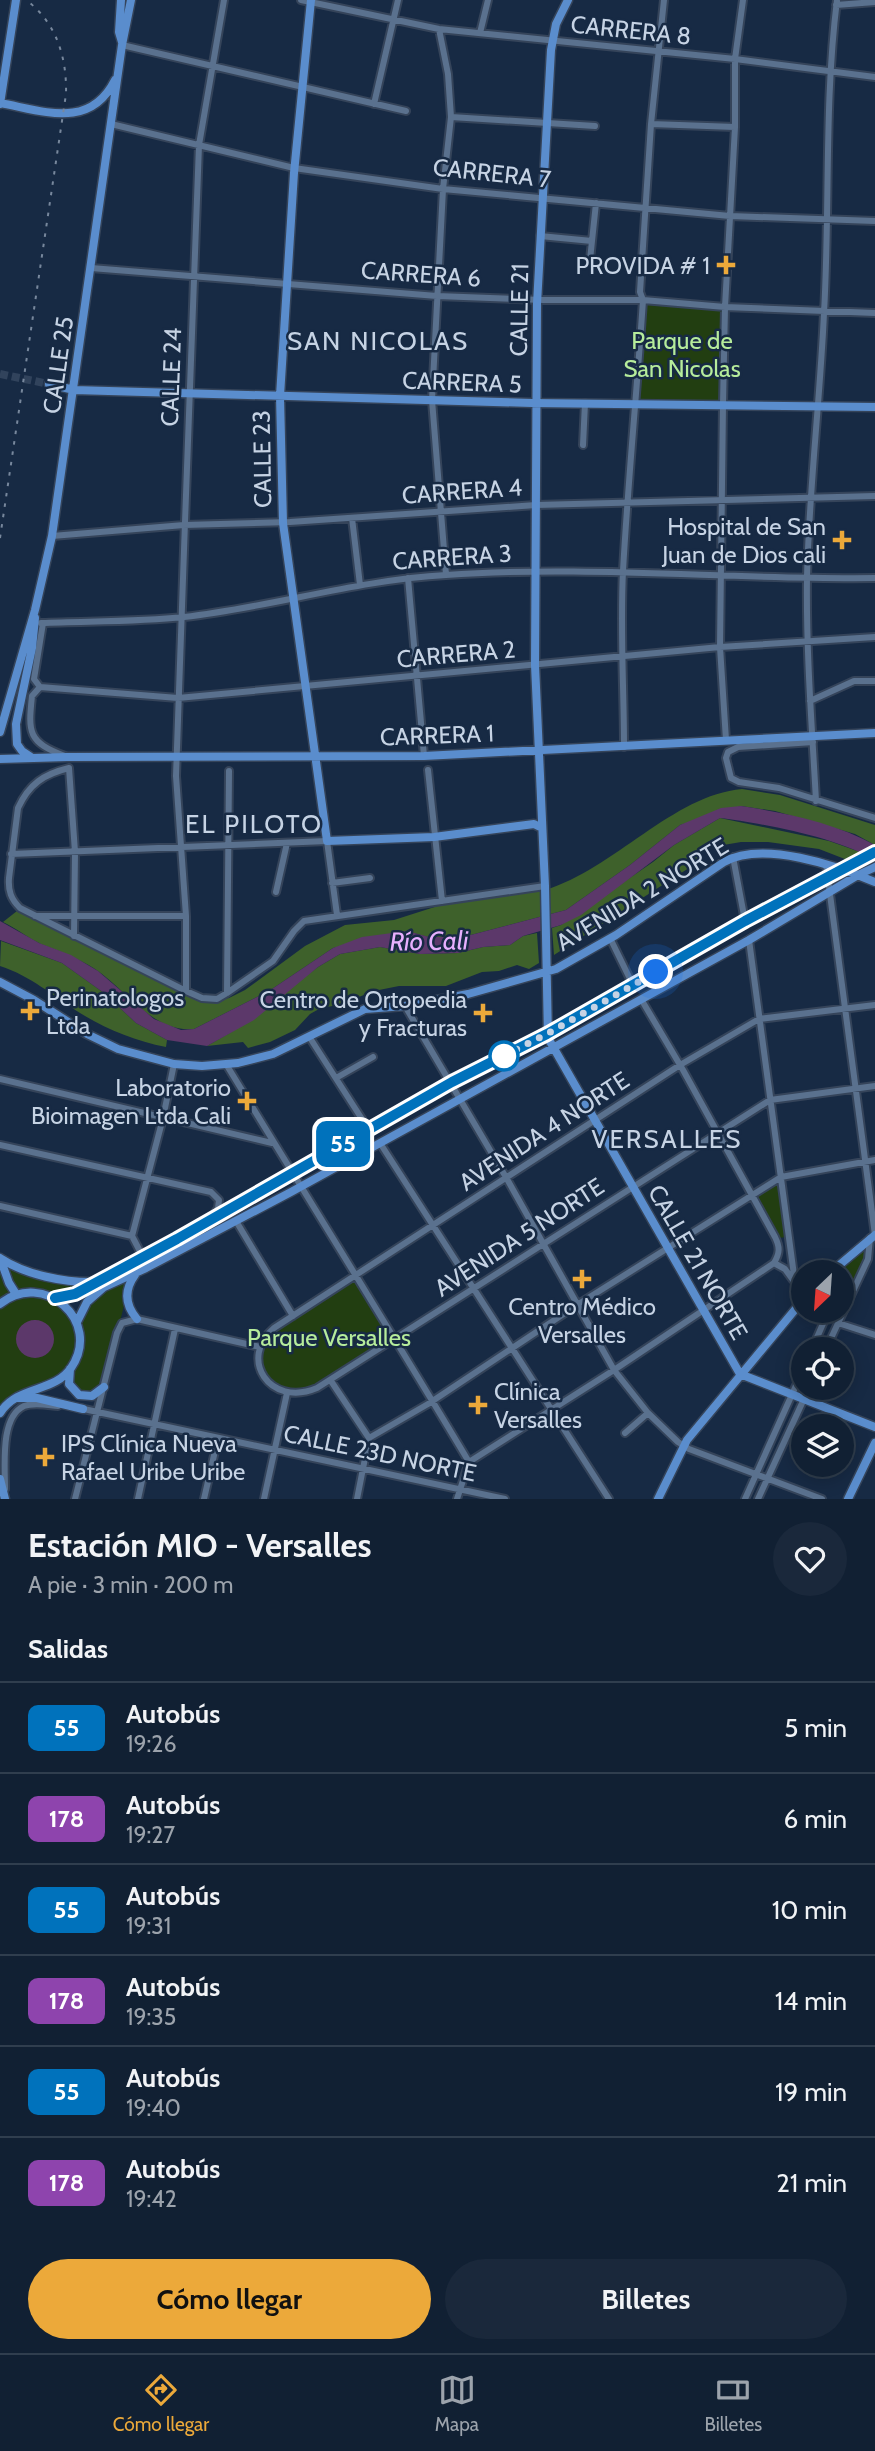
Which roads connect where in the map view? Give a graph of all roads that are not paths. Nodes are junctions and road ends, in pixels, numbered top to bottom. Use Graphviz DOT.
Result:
graph roads {
  1 [pos="16,0"];
  2 [pos="121,0"];
  3 [pos="131,0"];
  4 [pos="224,0"];
  5 [pos="398,0"];
  6 [pos="488,0"];
  7 [pos="568,0"];
  8 [pos="664,0"];
  9 [pos="743,0"];
  10 [pos="307,1"];
  11 [pos="875,2"];
  12 [pos="836,3"];
  13 [pos="394,19"];
  14 [pos="439,29"];
  15 [pos="480,33"];
  16 [pos="552,41"];
  17 [pos="122,45"];
  18 [pos="657,52"];
  19 [pos="734,60"];
  20 [pos="213,66"];
  21 [pos="120,69"];
  22 [pos="830,71"];
  23 [pos="875,77"];
  24 [pos="302,87"];
  25 [pos="0,103"];
  26 [pos="374,104"];
  27 [pos="406,111"];
  28 [pos="451,117"];
  29 [pos="546,122"];
  30 [pos="111,124"];
  31 [pos="651,124"];
  32 [pos="595,125"];
  33 [pos="735,127"];
  34 [pos="199,145"];
  35 [pos="294,169"];
  36 [pos="443,189"];
  37 [pos="542,197"];
  38 [pos="596,203"];
  39 [pos="645,209"];
  40 [pos="730,216"];
  41 [pos="827,219"];
  42 [pos="875,221"];
  43 [pos="540,236"];
  44 [pos="592,241"];
  45 [pos="590,260"];
  46 [pos="91,268"];
  47 [pos="195,277"];
  48 [pos="285,284"];
  49 [pos="437,296"];
  50 [pos="537,300"];
  51 [pos="643,300"];
  52 [pos="725,307"];
  53 [pos="824,311"];
  54 [pos="875,313"];
  55 [pos="49,384"];
  56 [pos="74,390"];
  57 [pos="190,393"];
  58 [pos="280,396"];
  59 [pos="432,400"];
  60 [pos="537,403"];
  61 [pos="585,403"];
  62 [pos="723,404"];
  63 [pos="636,405"];
  64 [pos="818,406"];
  65 [pos="875,407"];
  66 [pos="583,445"];
  67 [pos="875,496"];
  68 [pos="810,498"];
  69 [pos="722,500"];
  70 [pos="629,503"];
  71 [pos="536,505"];
  72 [pos="442,512"];
  73 [pos="352,518"];
  74 [pos="283,523"];
  75 [pos="184,526"];
  76 [pos="52,536"];
  77 [pos="536,570"];
  78 [pos="623,571"];
  79 [pos="446,575"];
  80 [pos="719,576"];
  81 [pos="408,578"];
  82 [pos="875,578"];
  83 [pos="807,579"];
  84 [pos="360,585"];
  85 [pos="294,598"];
  86 [pos="35,610"];
  87 [pos="183,617"];
  88 [pos="39,623"];
  89 [pos="875,637"];
  90 [pos="807,641"];
  91 [pos="720,647"];
  92 [pos="621,657"];
  93 [pos="535,665"];
  94 [pos="416,677"];
  95 [pos="875,681"];
  96 [pos="40,687"];
  97 [pos="306,687"];
  98 [pos="178,698"];
  99 [pos="810,701"];
  100 [pos="0,732"];
  101 [pos="874,733"];
  102 [pos="813,739"];
  103 [pos="726,740"];
  104 [pos="624,747"];
  105 [pos="539,750"];
  106 [pos="424,756"];
  107 [pos="31,757"];
  108 [pos="66,757"];
  109 [pos="176,757"];
  110 [pos="316,757"];
  111 [pos="0,759"];
  112 [pos="428,770"];
  113 [pos="229,771"];
  114 [pos="816,801"];
  115 [pos="875,818"];
  116 [pos="538,826"];
  117 [pos="434,837"];
  118 [pos="327,841"];
  119 [pos="288,843"];
  120 [pos="230,845"];
  121 [pos="180,847"];
  122 [pos="75,852"];
  123 [pos="875,852"];
  124 [pos="11,854"];
  125 [pos="733,858"];
  126 [pos="825,864"];
  127 [pos="874,868"];
  128 [pos="842,869"];
  129 [pos="858,875"];
  130 [pos="828,877"];
  131 [pos="370,878"];
  132 [pos="875,882"];
  133 [pos="332,883"];
  134 [pos="545,886"];
  135 [pos="276,892"];
  136 [pos="830,892"];
  137 [pos="442,901"];
  138 [pos="74,915"];
  139 [pos="337,915"];
  140 [pos="33,916"];
  141 [pos="186,916"];
  142 [pos="745,921"];
  143 [pos="74,936"];
  144 [pos="610,938"];
  145 [pos="749,940"];
  146 [pos="547,972"];
  147 [pos="1,984"];
  148 [pos="634,985"];
  149 [pos="186,991"];
  150 [pos="227,993"];
  151 [pos="641,999"];
  152 [pos="875,1005"];
  153 [pos="405,1006"];
  154 [pos="844,1009"];
  155 [pos="759,1019"];
  156 [pos="547,1034"];
  157 [pos="310,1038"];
  158 [pos="553,1048"];
  159 [pos="373,1057"];
  160 [pos="174,1064"];
  161 [pos="226,1064"];
  162 [pos="680,1065"];
  163 [pos="335,1078"];
  164 [pos="0,1079"];
  165 [pos="452,1082"];
  166 [pos="875,1086"];
  167 [pos="855,1089"];
  168 [pos="461,1098"];
  169 [pos="769,1100"];
  170 [pos="163,1118"];
  171 [pos="595,1121"];
  172 [pos="369,1130"];
  173 [pos="718,1132"];
  174 [pos="272,1143"];
  175 [pos="380,1143"];
  176 [pos="0,1145"];
  177 [pos="875,1160"];
  178 [pos="865,1162"];
  179 [pos="291,1172"];
  180 [pos="781,1177"];
  181 [pos="148,1179"];
  182 [pos="508,1179"];
  183 [pos="633,1186"];
  184 [pos="300,1187"];
  185 [pos="751,1194"];
  186 [pos="0,1206"];
  187 [pos="211,1219"];
  188 [pos="236,1221"];
  189 [pos="432,1225"];
  190 [pos="788,1229"];
  191 [pos="132,1236"];
  192 [pos="775,1237"];
  193 [pos="872,1237"];
  194 [pos="543,1243"];
  195 [pos="668,1248"];
  196 [pos="143,1257"];
  197 [pos="0,1258"];
  198 [pos="792,1260"];
  199 [pos="845,1260"];
  200 [pos="774,1263"];
  201 [pos="137,1272"];
  202 [pos="355,1275"];
  203 [pos="791,1277"];
  204 [pos="99,1281"];
  205 [pos="473,1289"];
  206 [pos="854,1289"];
  207 [pos="16,1294"];
  208 [pos="55,1298"];
  209 [pos="0,1304"];
  210 [pos="577,1305"];
  211 [pos="703,1310"];
  212 [pos="791,1314"];
  213 [pos="293,1316"];
  214 [pos="137,1319"];
  215 [pos="77,1322"];
  216 [pos="841,1323"];
  217 [pos="175,1329"];
  218 [pos="875,1335"];
  219 [pos="396,1339"];
  220 [pos="260,1347"];
  221 [pos="512,1349"];
  222 [pos="71,1368"];
  223 [pos="614,1370"];
  224 [pos="740,1374"];
  225 [pos="331,1381"];
  226 [pos="104,1387"];
  227 [pos="287,1393"];
  228 [pos="791,1396"];
  229 [pos="14,1398"];
  230 [pos="791,1398"];
  231 [pos="803,1400"];
  232 [pos="432,1401"];
  233 [pos="82,1409"];
  234 [pos="551,1409"];
  235 [pos="97,1412"];
  236 [pos="0,1413"];
  237 [pos="648,1413"];
  238 [pos="154,1424"];
  239 [pos="875,1427"];
  240 [pos="625,1433"];
  241 [pos="218,1438"];
  242 [pos="369,1438"];
  243 [pos="875,1443"];
  244 [pos="684,1446"];
  245 [pos="274,1450"];
  246 [pos="469,1462"];
  247 [pos="363,1468"];
  248 [pos="757,1474"];
  249 [pos="768,1478"];
  250 [pos="0,1479"];
  251 [pos="459,1490"];
  252 [pos="5,1499"];
  253 [pos="75,1499"];
  254 [pos="138,1499"];
  255 [pos="204,1499"];
  256 [pos="264,1499"];
  257 [pos="357,1499"];
  258 [pos="457,1499"];
  259 [pos="505,1499"];
  260 [pos="609,1499"];
  261 [pos="658,1499"];
  262 [pos="745,1499"];
  263 [pos="758,1499"];
  264 [pos="822,1499"];
  265 [pos="848,1499"];
  1 -- 25 [label="main road"];
  2 -- 17 [label="main road"];
  3 -- 17 [label="main road, CALLE 25"];
  4 -- 20 [label="street, CALLE 24"];
  5 -- 13 [label="street"];
  6 -- 15 [label="street"];
  7 -- 16 [label="main road, CALLE 21"];
  8 -- 18 [label="street"];
  9 -- 19 [label="street"];
  10 -- 13 [label="street, CARRERA 8"];
  10 -- 24 [label="main road, CALLE 23"];
  11 -- 12 [label="street"];
  12 -- 22 [label="street"];
  13 -- 14 [label="street, CARRERA 8"];
  13 -- 26 [label="street"];
  14 -- 15 [label="street, CARRERA 8"];
  14 -- 28 [label="street"];
  15 -- 16 [label="street, CARRERA 8"];
  16 -- 18 [label="street, CARRERA 8"];
  16 -- 29 [label="main road, CALLE 21"];
  17 -- 20 [label="street"];
  17 -- 21 [label="main road, CALLE 25"];
  18 -- 19 [label="street, CARRERA 8"];
  18 -- 31 [label="street"];
  19 -- 22 [label="street, CARRERA 8"];
  19 -- 33 [label="street"];
  20 -- 24 [label="street"];
  20 -- 34 [label="street, CALLE 24"];
  21 -- 25 [label="main road"];
  21 -- 30 [label="main road, CALLE 25"];
  22 -- 23 [label="street, CARRERA 8"];
  22 -- 41 [label="street"];
  24 -- 26 [label="street"];
  24 -- 35 [label="main road, CALLE 23"];
  26 -- 27 [label="street"];
  28 -- 29 [label="street"];
  28 -- 36 [label="street"];
  29 -- 32 [label="street"];
  29 -- 37 [label="main road, CALLE 21"];
  30 -- 34 [label="street, CARRERA 7"];
  30 -- 46 [label="main road, CALLE 25"];
  31 -- 33 [label="street"];
  31 -- 39 [label="street"];
  33 -- 40 [label="street"];
  34 -- 35 [label="street, CARRERA 7"];
  34 -- 47 [label="street, CALLE 24"];
  35 -- 36 [label="street, CARRERA 7"];
  35 -- 48 [label="main road, CALLE 23"];
  36 -- 37 [label="street, CARRERA 7"];
  36 -- 49 [label="street"];
  37 -- 38 [label="street, CARRERA 7"];
  37 -- 43 [label="main road, CALLE 21"];
  38 -- 39 [label="street, CARRERA 7"];
  38 -- 44 [label="street"];
  39 -- 40 [label="street, CARRERA 7"];
  39 -- 51 [label="street"];
  40 -- 41 [label="street, CARRERA 7"];
  40 -- 52 [label="street"];
  41 -- 42 [label="street, CARRERA 7"];
  41 -- 53 [label="street"];
  43 -- 44 [label="street"];
  43 -- 50 [label="main road, CALLE 21"];
  44 -- 45 [label="street"];
  46 -- 47 [label="street, CARRERA 6"];
  46 -- 56 [label="main road, CALLE 25"];
  47 -- 48 [label="street, CARRERA 6"];
  47 -- 57 [label="street, CALLE 24"];
  48 -- 49 [label="street, CARRERA 6"];
  48 -- 58 [label="main road, CALLE 23"];
  49 -- 50 [label="street, CARRERA 6"];
  49 -- 59 [label="street"];
  50 -- 51 [label="street, CARRERA 6"];
  50 -- 60 [label="main road, CALLE 21"];
  51 -- 52 [label="street, CARRERA 6"];
  51 -- 63 [label="street"];
  52 -- 53 [label="street, CARRERA 6"];
  52 -- 62 [label="street"];
  53 -- 54 [label="street, CARRERA 6"];
  53 -- 64 [label="street"];
  55 -- 56 [label="main road, CARRERA 5"];
  56 -- 57 [label="main road, CARRERA 5"];
  56 -- 76 [label="main road, CALLE 25"];
  57 -- 58 [label="main road, CARRERA 5"];
  57 -- 75 [label="street, CALLE 24"];
  58 -- 59 [label="main road, CARRERA 5"];
  58 -- 74 [label="main road, CALLE 23"];
  59 -- 60 [label="main road, CARRERA 5"];
  59 -- 72 [label="street"];
  60 -- 61 [label="main road, CARRERA 5"];
  60 -- 71 [label="main road, CALLE 21"];
  61 -- 63 [label="main road, CARRERA 5"];
  61 -- 66 [label="street"];
  62 -- 63 [label="main road, CARRERA 5"];
  62 -- 64 [label="main road, CARRERA 5"];
  62 -- 69 [label="street"];
  63 -- 70 [label="street"];
  64 -- 65 [label="main road, CARRERA 5"];
  64 -- 68 [label="street"];
  67 -- 68 [label="street, CARRERA 4"];
  68 -- 69 [label="street, CARRERA 4"];
  68 -- 83 [label="street"];
  69 -- 70 [label="street, CARRERA 4"];
  69 -- 80 [label="street"];
  70 -- 71 [label="street, CARRERA 4"];
  70 -- 78 [label="street"];
  71 -- 72 [label="street, CARRERA 4"];
  71 -- 77 [label="main road, CALLE 21"];
  72 -- 73 [label="street, CARRERA 4"];
  72 -- 79 [label="street"];
  73 -- 74 [label="street, CARRERA 4"];
  73 -- 84 [label="street"];
  74 -- 75 [label="street, CARRERA 4"];
  74 -- 85 [label="main road, CALLE 23"];
  75 -- 76 [label="street, CARRERA 4"];
  75 -- 87 [label="street, CALLE 24"];
  76 -- 86 [label="main road, CALLE 25"];
  77 -- 78 [label="street, CARRERA 3"];
  77 -- 79 [label="street, CARRERA 3"];
  77 -- 93 [label="main road, CALLE 21"];
  78 -- 80 [label="street, CARRERA 3"];
  78 -- 92 [label="street"];
  79 -- 81 [label="street, CARRERA 3"];
  80 -- 83 [label="street, CARRERA 3"];
  80 -- 91 [label="street"];
  81 -- 84 [label="street, CARRERA 3"];
  81 -- 94 [label="street"];
  82 -- 83 [label="street, CARRERA 3"];
  83 -- 90 [label="street"];
  84 -- 85 [label="street, CARRERA 3"];
  85 -- 87 [label="street, CARRERA 3"];
  85 -- 97 [label="main road, CALLE 23"];
  86 -- 88 [label="main road"];
  86 -- 100 [label="main road, CALLE 25"];
  87 -- 88 [label="street, CARRERA 3"];
  87 -- 98 [label="street, CALLE 24"];
  88 -- 96 [label="street"];
  88 -- 107 [label="main road"];
  89 -- 90 [label="street, CARRERA 2"];
  90 -- 91 [label="street, CARRERA 2"];
  90 -- 99 [label="street"];
  91 -- 92 [label="street, CARRERA 2"];
  91 -- 103 [label="street"];
  92 -- 93 [label="street, CARRERA 2"];
  92 -- 104 [label="street"];
  93 -- 94 [label="street, CARRERA 2"];
  93 -- 105 [label="main road, CALLE 21"];
  94 -- 97 [label="street, CARRERA 2"];
  94 -- 106 [label="street"];
  95 -- 99 [label="street"];
  96 -- 98 [label="street, CARRERA 2"];
  96 -- 108 [label="street"];
  97 -- 98 [label="street, CARRERA 2"];
  97 -- 110 [label="main road, CALLE 23"];
  98 -- 109 [label="street, CALLE 24"];
  99 -- 102 [label="street"];
  101 -- 102 [label="main road, CARRERA 1"];
  102 -- 103 [label="main road, CARRERA 1"];
  102 -- 114 [label="street"];
  102 -- 114 [label="street, CARRERA 1"];
  103 -- 104 [label="main road, CARRERA 1"];
  104 -- 105 [label="main road, CARRERA 1"];
  105 -- 106 [label="main road, CARRERA 1"];
  105 -- 116 [label="main road, CALLE 21 NORTE"];
  106 -- 110 [label="main road, CARRERA 1"];
  107 -- 108 [label="main road, CARRERA 1"];
  107 -- 111 [label="main road, CARRERA 1"];
  108 -- 109 [label="main road, CARRERA 1"];
  109 -- 110 [label="main road, CARRERA 1"];
  109 -- 121 [label="street, CALLE 24"];
  110 -- 118 [label="main road, CALLE 23"];
  112 -- 117 [label="street"];
  113 -- 120 [label="street"];
  114 -- 115 [label="street"];
  116 -- 117 [label="main road"];
  116 -- 134 [label="main road, CALLE 21 NORTE"];
  117 -- 118 [label="main road"];
  117 -- 137 [label="street"];
  118 -- 119 [label="street"];
  118 -- 133 [label="street, CALLE 23"];
  119 -- 120 [label="street"];
  119 -- 135 [label="street"];
  120 -- 121 [label="street"];
  120 -- 150 [label="street"];
  121 -- 122 [label="street"];
  121 -- 141 [label="street, CALLE 24"];
  122 -- 124 [label="street"];
  122 -- 124 [label="street"];
  122 -- 138 [label="street"];
  123 -- 128 [label="street"];
  124 -- 140 [label="street"];
  125 -- 126 [label="main road, AVENIDA 2 NORTE"];
  125 -- 142 [label="street"];
  125 -- 144 [label="main road, AVENIDA 2 NORTE"];
  126 -- 128 [label="main road, AVENIDA 2 NORTE"];
  126 -- 130 [label="street"];
  127 -- 129 [label="main road"];
  128 -- 129 [label="main road, AVENIDA 2 NORTE"];
  128 -- 130 [label="main road"];
  129 -- 132 [label="main road, AVENIDA 2 NORTE"];
  129 -- 136 [label="main road"];
  130 -- 136 [label="street"];
  130 -- 142 [label="main road"];
  131 -- 133 [label="street"];
  133 -- 139 [label="street, CALLE 23"];
  134 -- 137 [label="street"];
  134 -- 146 [label="main road, CALLE 21 NORTE"];
  136 -- 145 [label="main road"];
  136 -- 154 [label="street"];
  137 -- 139 [label="street"];
  138 -- 140 [label="street"];
  138 -- 141 [label="street"];
  138 -- 143 [label="street"];
  139 -- 150 [label="street"];
  140 -- 143 [label="street"];
  141 -- 149 [label="street, CALLE 24"];
  142 -- 148 [label="main road"];
  143 -- 149 [label="street"];
  144 -- 146 [label="main road, AVENIDA 2 NORTE"];
  144 -- 148 [label="street"];
  145 -- 151 [label="main road"];
  145 -- 155 [label="street"];
  146 -- 153 [label="main road, AVENIDA 2 NORTE"];
  146 -- 156 [label="main road, CALLE 21 NORTE"];
  147 -- 160 [label="main road, AVENIDA 2 NORTE"];
  148 -- 156 [label="main road"];
  149 -- 150 [label="street"];
  151 -- 158 [label="main road"];
  151 -- 162 [label="street"];
  152 -- 154 [label="street, AVENIDA 4 NORTE"];
  153 -- 157 [label="main road, AVENIDA 2 NORTE"];
  153 -- 165 [label="street"];
  154 -- 155 [label="street, AVENIDA 4 NORTE"];
  154 -- 167 [label="street"];
  155 -- 162 [label="street, AVENIDA 4 NORTE"];
  155 -- 169 [label="street"];
  156 -- 158 [label="main road, CALLE 21 NORTE"];
  156 -- 165 [label="main road"];
  157 -- 161 [label="main road, AVENIDA 2 NORTE"];
  157 -- 163 [label="street"];
  158 -- 168 [label="main road"];
  158 -- 171 [label="main road, CALLE 21 NORTE"];
  159 -- 163 [label="street"];
  160 -- 161 [label="main road, AVENIDA 2 NORTE"];
  160 -- 170 [label="street"];
  161 -- 174 [label="street"];
  162 -- 171 [label="street, AVENIDA 4 NORTE"];
  162 -- 173 [label="street"];
  163 -- 172 [label="street"];
  164 -- 170 [label="street"];
  165 -- 168 [label="street"];
  165 -- 172 [label="main road"];
  166 -- 167 [label="street, AVENIDA 5 NORTE"];
  167 -- 169 [label="street, AVENIDA 5 NORTE"];
  167 -- 178 [label="street"];
  168 -- 175 [label="main road"];
  168 -- 182 [label="street"];
  169 -- 173 [label="street, AVENIDA 5 NORTE"];
  169 -- 180 [label="street"];
  170 -- 174 [label="street"];
  170 -- 181 [label="street"];
  171 -- 182 [label="street, AVENIDA 4 NORTE"];
  171 -- 183 [label="main road, CALLE 21 NORTE"];
  172 -- 179 [label="main road"];
  173 -- 183 [label="street, AVENIDA 5 NORTE"];
  173 -- 185 [label="street"];
  174 -- 179 [label="street"];
  175 -- 184 [label="main road"];
  175 -- 189 [label="street"];
  176 -- 181 [label="street"];
  177 -- 178 [label="street"];
  178 -- 180 [label="street"];
  178 -- 193 [label="street"];
  179 -- 184 [label="street"];
  179 -- 187 [label="main road"];
  180 -- 185 [label="street"];
  180 -- 190 [label="street"];
  181 -- 187 [label="street"];
  181 -- 191 [label="street"];
  182 -- 189 [label="street, AVENIDA 4 NORTE"];
  182 -- 194 [label="street"];
  183 -- 194 [label="street, AVENIDA 5 NORTE"];
  183 -- 195 [label="main road, CALLE 21 NORTE"];
  184 -- 188 [label="main road"];
  184 -- 202 [label="street"];
  185 -- 192 [label="street"];
  185 -- 195 [label="street"];
  186 -- 191 [label="street"];
  187 -- 196 [label="main road"];
  188 -- 201 [label="main road"];
  188 -- 213 [label="street"];
  189 -- 202 [label="street, AVENIDA 4 NORTE"];
  189 -- 205 [label="street"];
  190 -- 192 [label="street"];
  190 -- 198 [label="street"];
  191 -- 196 [label="street"];
  192 -- 200 [label="street"];
  193 -- 199 [label="main road"];
  193 -- 206 [label="street"];
  194 -- 205 [label="street, AVENIDA 5 NORTE"];
  194 -- 210 [label="street"];
  195 -- 210 [label="street"];
  195 -- 211 [label="main road, CALLE 21 NORTE"];
  196 -- 204 [label="main road"];
  197 -- 204 [label="main road"];
  197 -- 207 [label="main road"];
  200 -- 203 [label="street"];
  200 -- 211 [label="street"];
  201 -- 214 [label="main road"];
  201 -- 215 [label="main road"];
  202 -- 213 [label="street, AVENIDA 4 NORTE"];
  202 -- 219 [label="street"];
  204 -- 208 [label="main road"];
  205 -- 219 [label="street, AVENIDA 5 NORTE"];
  205 -- 221 [label="street"];
  207 -- 208 [label="main road"];
  207 -- 209 [label="main road"];
  208 -- 215 [label="main road"];
  210 -- 221 [label="street"];
  210 -- 223 [label="street"];
  211 -- 223 [label="street"];
  211 -- 224 [label="main road, CALLE 21 NORTE"];
  212 -- 224 [label="main road"];
  213 -- 220 [label="street, AVENIDA 4 NORTE"];
  214 -- 217 [label="street"];
  214 -- 226 [label="street"];
  215 -- 222 [label="main road"];
  216 -- 218 [label="street"];
  217 -- 220 [label="street"];
  217 -- 238 [label="street"];
  219 -- 225 [label="street, AVENIDA 5 NORTE"];
  219 -- 232 [label="street"];
  220 -- 227 [label="street"];
  221 -- 232 [label="street"];
  221 -- 234 [label="street"];
  222 -- 226 [label="main road"];
  222 -- 229 [label="main road"];
  223 -- 234 [label="street"];
  223 -- 237 [label="street"];
  224 -- 228 [label="main road, CALLE 21 NORTE"];
  224 -- 244 [label="main road"];
  225 -- 227 [label="street, AVENIDA 5 NORTE"];
  225 -- 242 [label="street"];
  226 -- 235 [label="street"];
  227 -- 245 [label="street"];
  229 -- 233 [label="main road"];
  229 -- 236 [label="main road"];
  230 -- 248 [label="street"];
  231 -- 239 [label="main road, CALLE 21 NORTE"];
  231 -- 249 [label="street"];
  232 -- 242 [label="street"];
  232 -- 246 [label="street"];
  233 -- 235 [label="street, CALLE 23D NORTE"];
  233 -- 252 [label="street, CALLE 23D NORTE"];
  234 -- 246 [label="street"];
  234 -- 260 [label="street"];
  235 -- 238 [label="street, CALLE 23D NORTE"];
  235 -- 253 [label="street"];
  237 -- 240 [label="street"];
  237 -- 244 [label="street"];
  238 -- 241 [label="street, CALLE 23D NORTE"];
  238 -- 254 [label="street"];
  241 -- 245 [label="street, CALLE 23D NORTE"];
  241 -- 255 [label="street"];
  242 -- 247 [label="street"];
  243 -- 265 [label="main road"];
  244 -- 248 [label="street"];
  244 -- 261 [label="main road"];
  245 -- 247 [label="street, CALLE 23D NORTE"];
  245 -- 256 [label="street"];
  246 -- 251 [label="street"];
  247 -- 251 [label="street, CALLE 23D NORTE"];
  247 -- 257 [label="street"];
  248 -- 249 [label="street"];
  248 -- 262 [label="street"];
  249 -- 263 [label="street"];
  249 -- 264 [label="street"];
  250 -- 252 [label="main road"];
  251 -- 258 [label="street"];
  251 -- 259 [label="street, CALLE 23D NORTE"];
}
